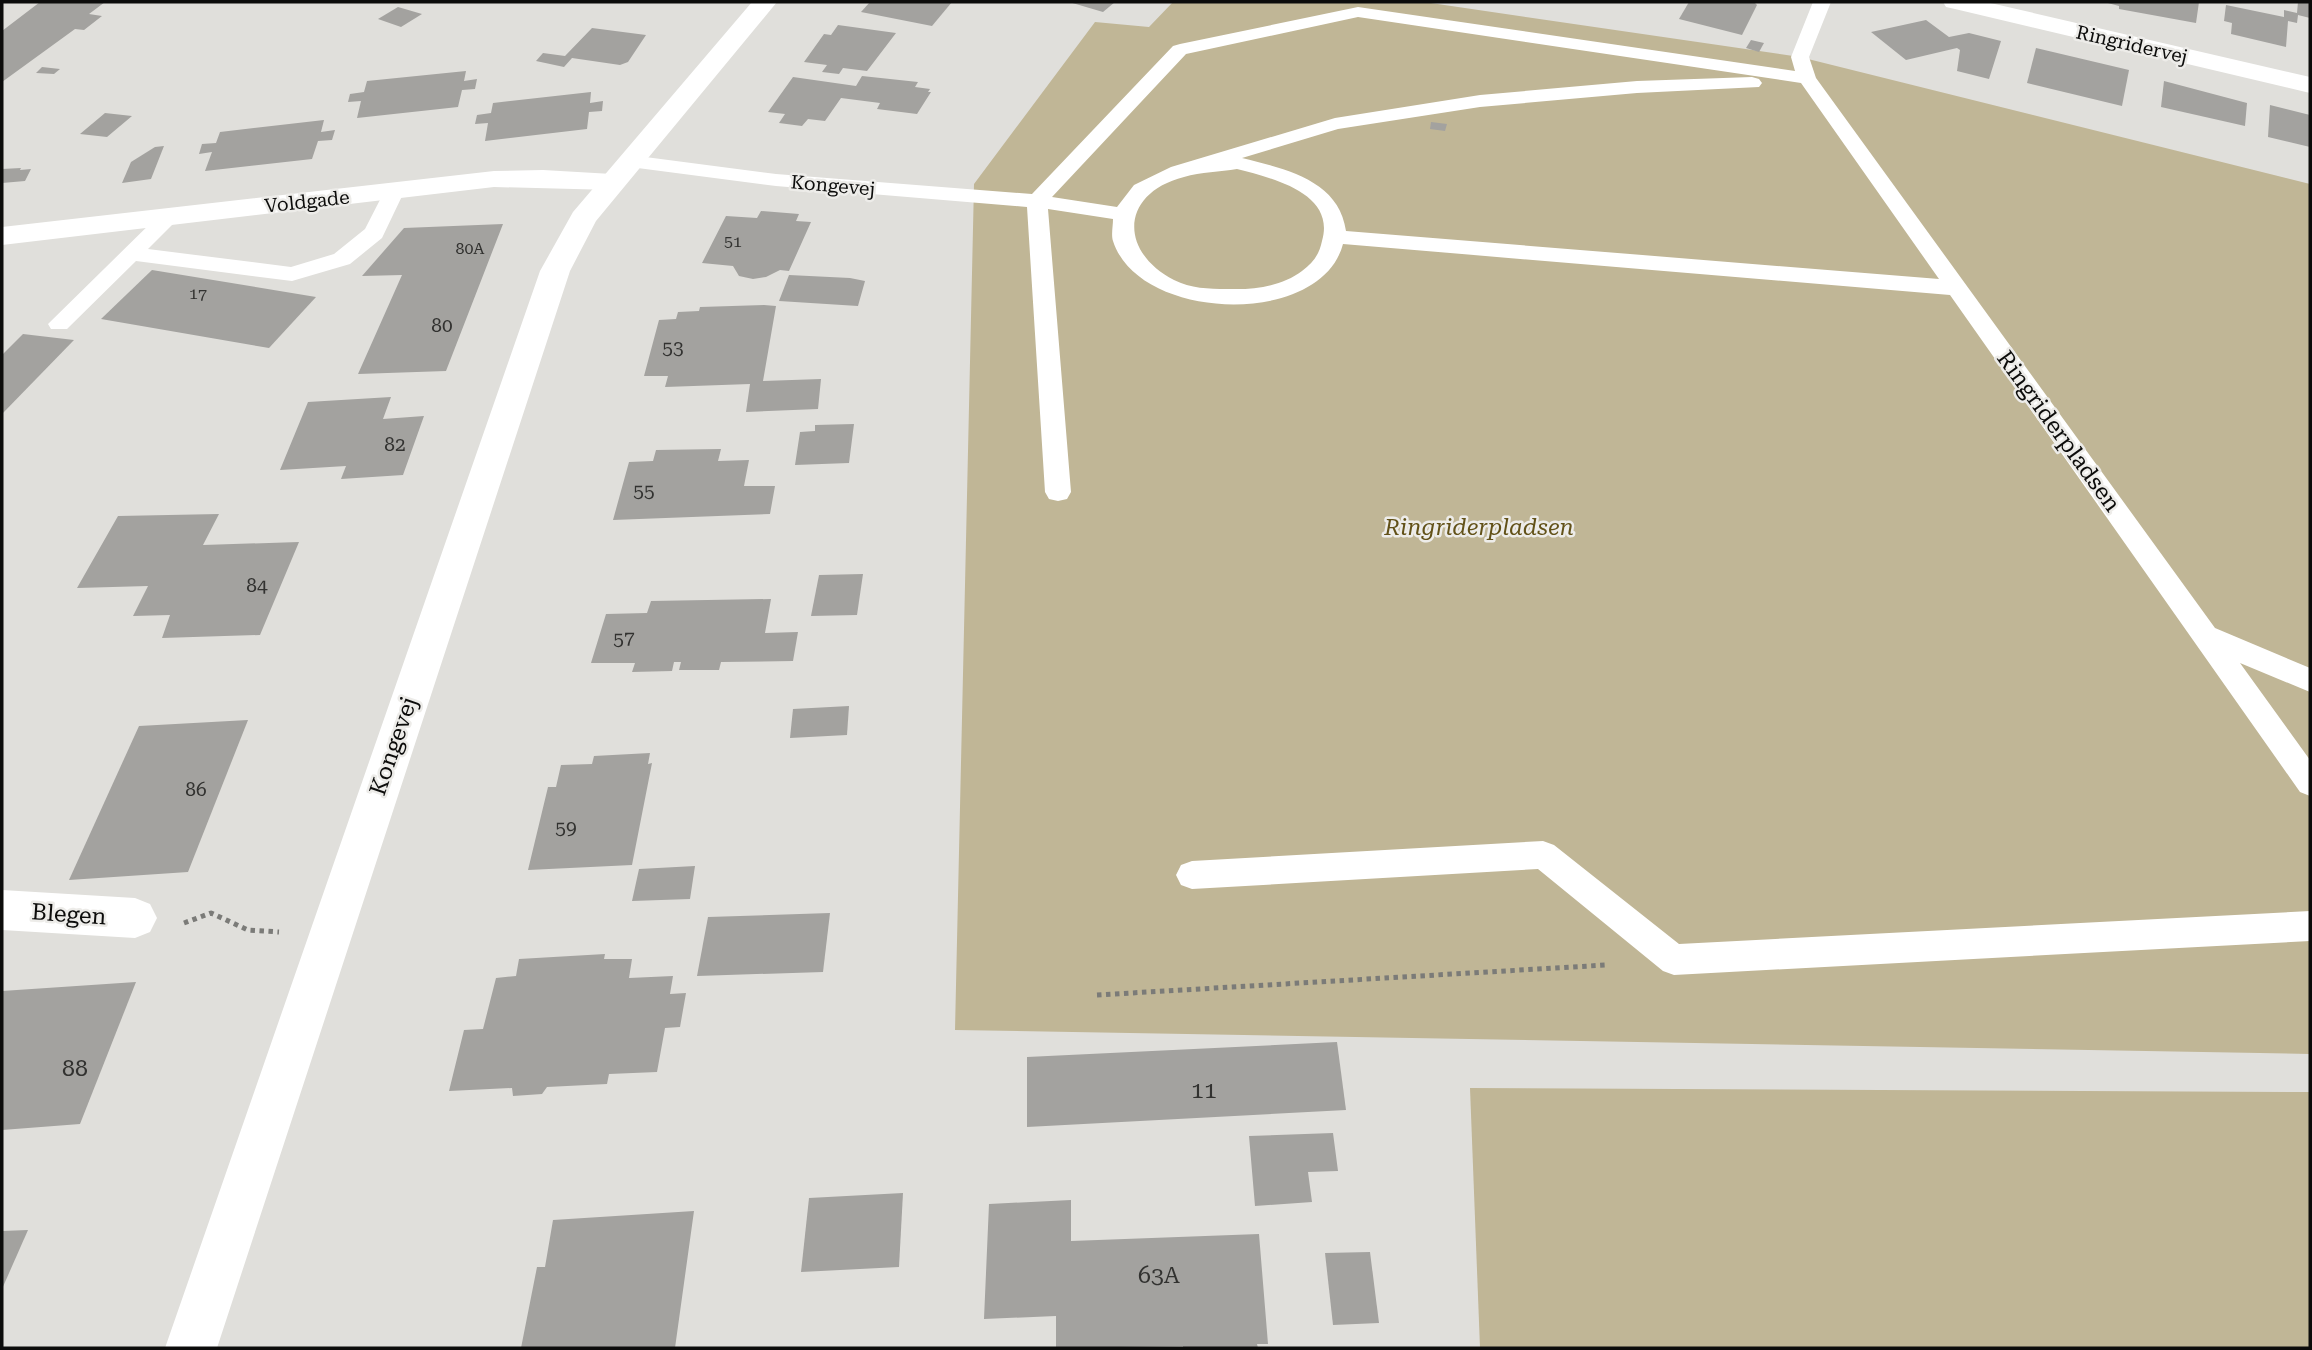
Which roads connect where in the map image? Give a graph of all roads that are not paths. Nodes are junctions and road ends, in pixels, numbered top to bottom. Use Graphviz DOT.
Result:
graph roads {
  1 [pos="765,2"];
  2 [pos="1822,2"];
  3 [pos="1955,2"];
  4 [pos="1807,78"];
  5 [pos="2310,85"];
  6 [pos="1201,164"];
  7 [pos="621,172"];
  8 [pos="394,191"];
  9 [pos="1037,201"];
  10 [pos="1121,214"];
  11 [pos="169,217"];
  12 [pos="2,236"];
  13 [pos="1337,237"];
  14 [pos="131,254"];
  15 [pos="1956,288"];
  16 [pos="59,324"];
  17 [pos="1058,492"];
  18 [pos="2205,636"];
  19 [pos="2310,680"];
  20 [pos="2310,783"];
  21 [pos="1192,875"];
  22 [pos="2,910"];
  23 [pos="135,918"];
  24 [pos="2310,926"];
  25 [pos="191,1348"];
  1 -- 7 [label="street, Kongevej"];
  2 -- 4 [label="lane"];
  3 -- 5 [label="street, Ringridervej"];
  4 -- 6 [label="lane"];
  4 -- 9 [label="lane"];
  4 -- 15 [label="lane, Ringriderpladsen"];
  6 -- 10 [label="lane"];
  6 -- 13 [label="lane"];
  7 -- 8 [label="street, Voldgade"];
  7 -- 9 [label="lane, Kongevej"];
  7 -- 25 [label="street, Kongevej"];
  8 -- 11 [label="street, Voldgade"];
  8 -- 14 [label="lane"];
  9 -- 10 [label="lane, Kongevej"];
  9 -- 17 [label="lane"];
  10 -- 13 [label="lane"];
  11 -- 12 [label="street, Voldgade"];
  11 -- 14 [label="lane"];
  13 -- 15 [label="lane"];
  14 -- 16 [label="lane"];
  15 -- 18 [label="lane, Ringriderpladsen"];
  18 -- 19 [label="lane"];
  18 -- 20 [label="lane, Ringriderpladsen"];
  21 -- 24 [label="lane"];
  22 -- 23 [label="street, Blegen"];
}
